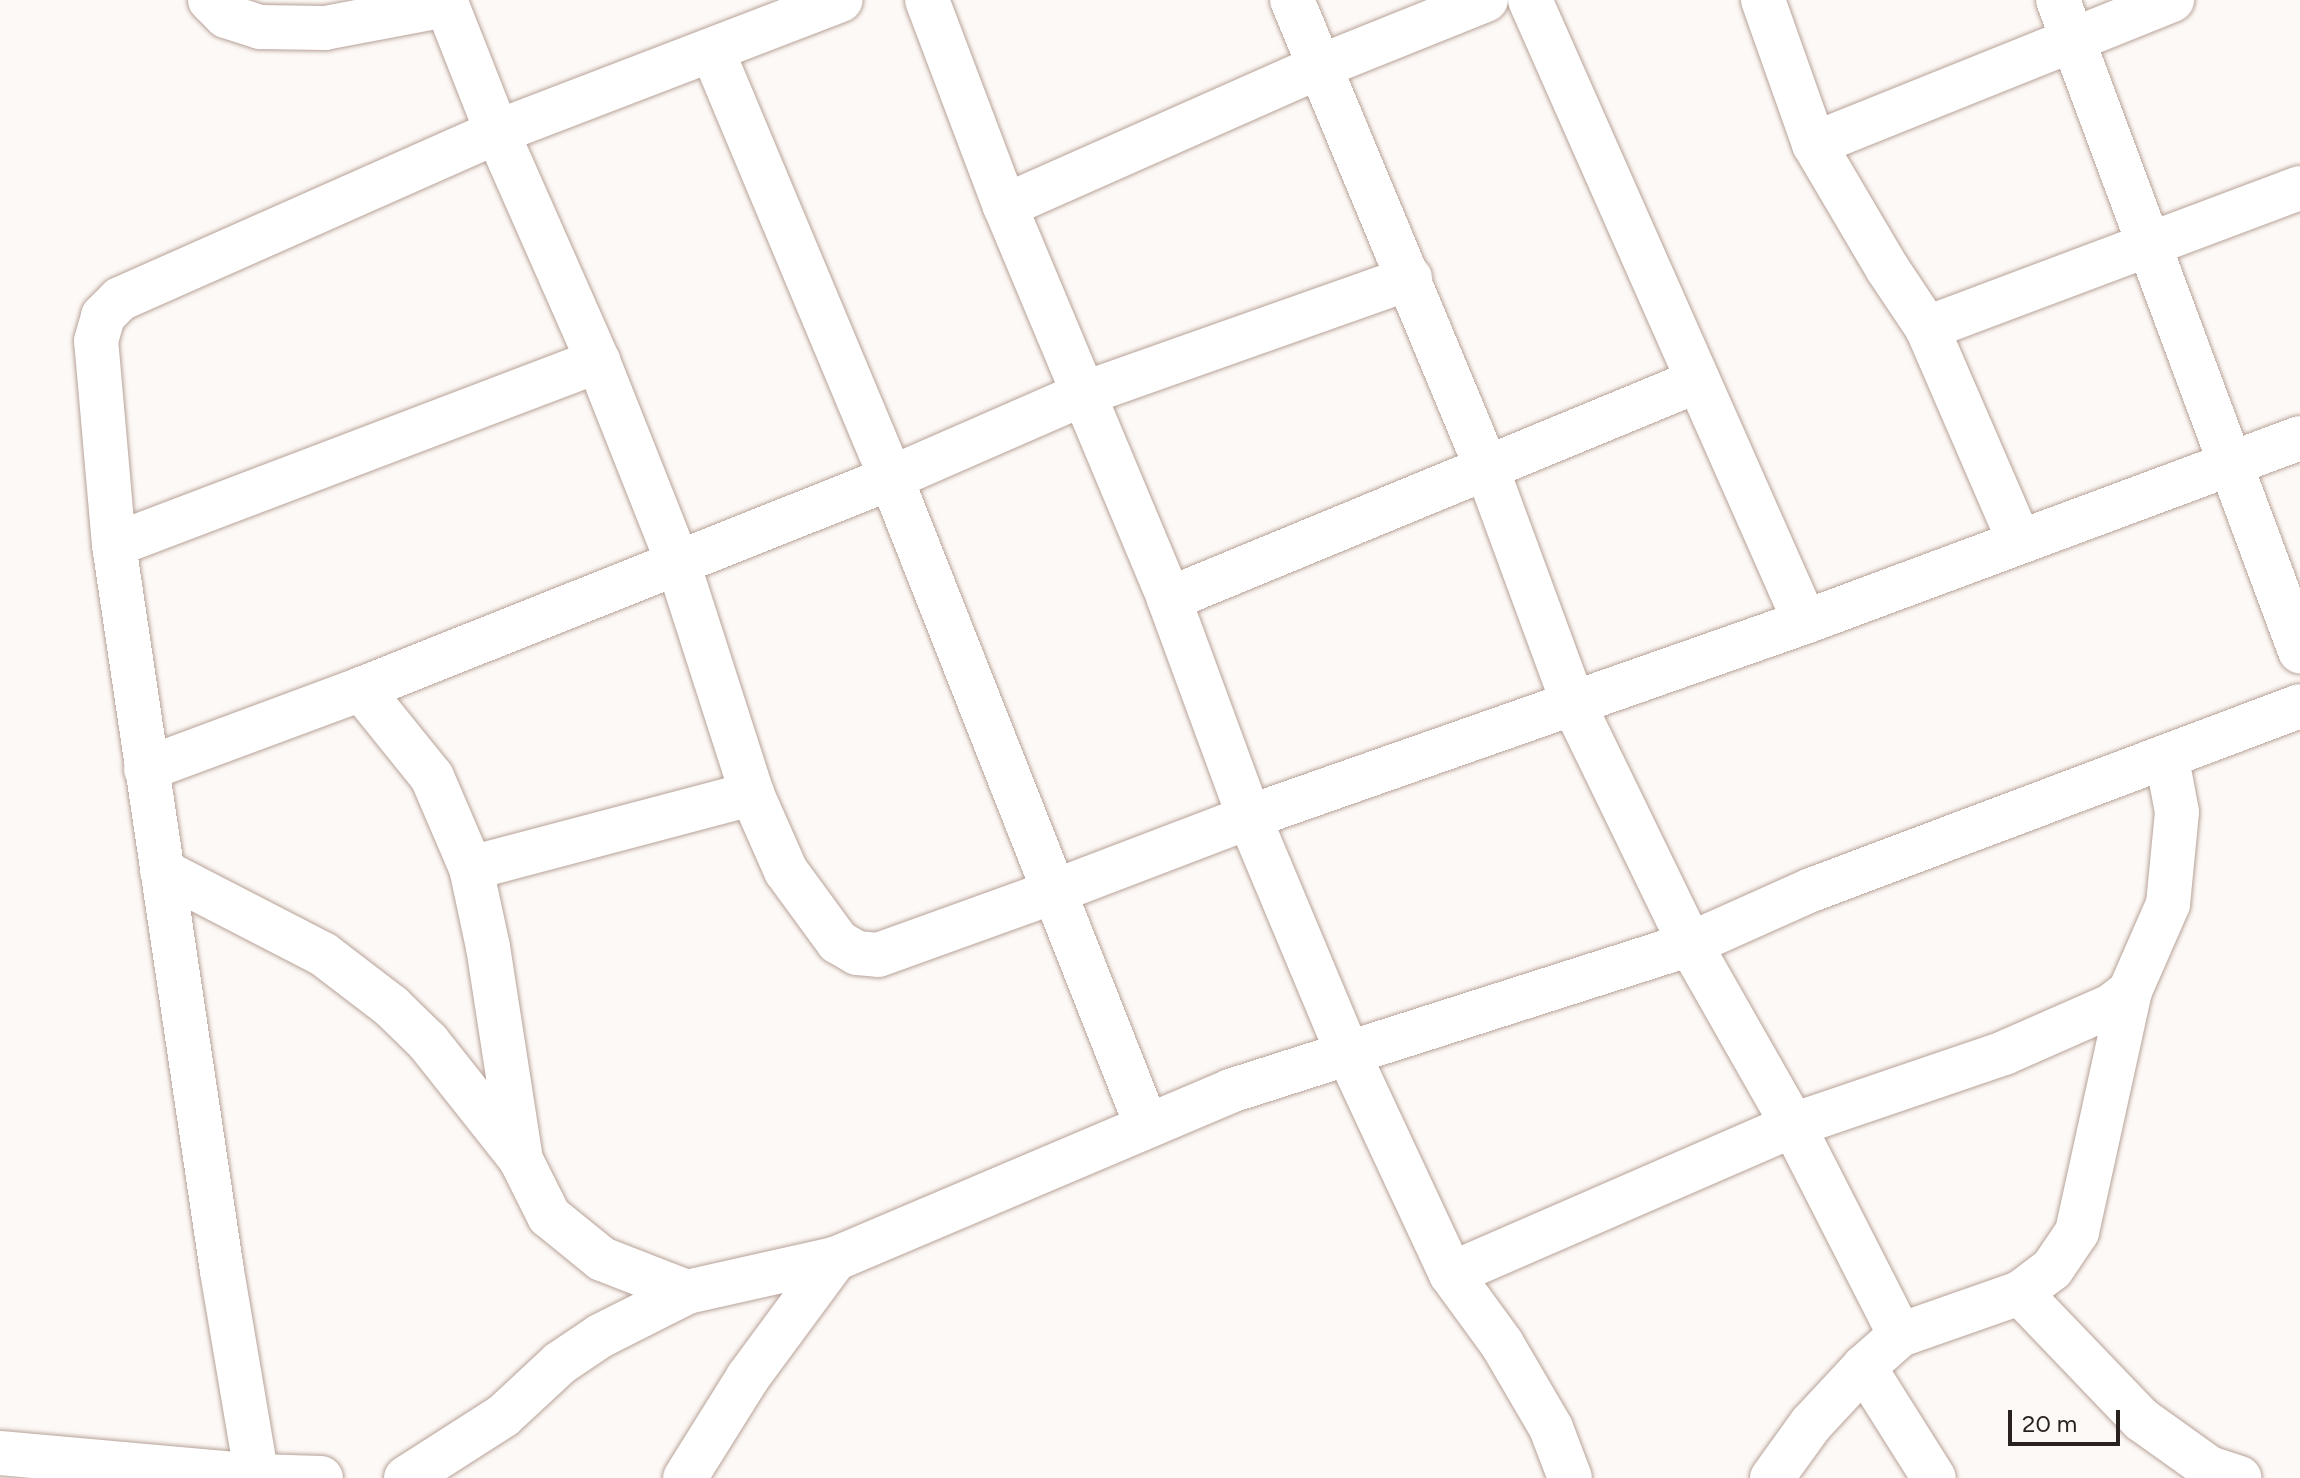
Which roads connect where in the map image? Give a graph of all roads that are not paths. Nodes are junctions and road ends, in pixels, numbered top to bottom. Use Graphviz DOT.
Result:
graph roads {
  1 [pos="210,0"];
  2 [pos="840,0"];
  3 [pos="927,0"];
  4 [pos="1292,0"];
  5 [pos="1486,0"];
  6 [pos="1530,0"];
  7 [pos="1763,0"];
  8 [pos="2058,0"];
  9 [pos="2172,0"];
  10 [pos="446,2"];
  11 [pos="2074,40"];
  12 [pos="712,50"];
  13 [pos="1319,67"];
  14 [pos="497,132"];
  15 [pos="1814,144"];
  16 [pos="2300,188"];
  17 [pos="1005,206"];
  18 [pos="2151,246"];
  19 [pos="1410,278"];
  20 [pos="1927,328"];
  21 [pos="598,361"];
  22 [pos="1697,381"];
  23 [pos="1083,394"];
  24 [pos="2300,438"];
  25 [pos="2233,463"];
  26 [pos="1487,469"];
  27 [pos="891,478"];
  28 [pos="2019,541"];
  29 [pos="114,545"];
  30 [pos="678,563"];
  31 [pos="1169,599"];
  32 [pos="1805,622"];
  33 [pos="2300,651"];
  34 [pos="361,689"];
  35 [pos="1574,705"];
  36 [pos="2300,706"];
  37 [pos="2167,759"];
  38 [pos="146,769"];
  39 [pos="752,794"];
  40 [pos="1249,817"];
  41 [pos="471,868"];
  42 [pos="162,871"];
  43 [pos="1053,892"];
  44 [pos="1690,944"];
  45 [pos="2130,991"];
  46 [pos="1347,1051"];
  47 [pos="1146,1124"];
  48 [pos="1793,1125"];
  49 [pos="521,1160"];
  50 [pos="835,1259"];
  51 [pos="1451,1274"];
  52 [pos="687,1292"];
  53 [pos="2020,1293"];
  54 [pos="1900,1335"];
  55 [pos="1864,1367"];
  56 [pos="0,1453"];
  57 [pos="257,1477"];
  58 [pos="321,1478"];
  59 [pos="406,1478"];
  60 [pos="685,1478"];
  61 [pos="1570,1478"];
  62 [pos="1772,1478"];
  63 [pos="1934,1478"];
  64 [pos="2239,1478"];
  1 -- 10 [label="street"];
  2 -- 12 [label="street"];
  3 -- 17 [label="street"];
  4 -- 13 [label="street"];
  5 -- 13 [label="street"];
  6 -- 22 [label="street"];
  7 -- 15 [label="street"];
  8 -- 11 [label="street"];
  9 -- 11 [label="street"];
  10 -- 14 [label="street"];
  11 -- 15 [label="street"];
  11 -- 18 [label="street"];
  12 -- 14 [label="street"];
  12 -- 27 [label="street"];
  13 -- 17 [label="street"];
  13 -- 19 [label="street"];
  14 -- 21 [label="street"];
  14 -- 29 [label="street"];
  15 -- 20 [label="street"];
  16 -- 18 [label="street"];
  17 -- 23 [label="street"];
  18 -- 20 [label="street"];
  18 -- 25 [label="street"];
  19 -- 23 [label="street"];
  19 -- 26 [label="street"];
  20 -- 28 [label="street"];
  21 -- 29 [label="street"];
  21 -- 30 [label="street"];
  22 -- 26 [label="street"];
  22 -- 32 [label="street"];
  23 -- 27 [label="street"];
  23 -- 31 [label="street"];
  24 -- 25 [label="street"];
  25 -- 28 [label="street"];
  25 -- 33 [label="street"];
  26 -- 31 [label="street"];
  26 -- 35 [label="street"];
  27 -- 30 [label="street"];
  27 -- 43 [label="street"];
  28 -- 32 [label="street"];
  29 -- 38 [label="street"];
  30 -- 34 [label="street"];
  30 -- 39 [label="street"];
  31 -- 40 [label="street"];
  32 -- 35 [label="street"];
  34 -- 38 [label="street"];
  34 -- 41 [label="street"];
  35 -- 40 [label="street"];
  35 -- 44 [label="street"];
  36 -- 37 [label="street"];
  37 -- 44 [label="street"];
  37 -- 45 [label="street"];
  38 -- 42 [label="street"];
  39 -- 41 [label="street"];
  39 -- 43 [label="street"];
  40 -- 43 [label="street"];
  40 -- 46 [label="street"];
  41 -- 49 [label="street"];
  42 -- 49 [label="street"];
  42 -- 57 [label="street"];
  43 -- 47 [label="street"];
  44 -- 46 [label="street"];
  44 -- 48 [label="street"];
  45 -- 48 [label="street"];
  45 -- 53 [label="street"];
  46 -- 47 [label="street"];
  46 -- 51 [label="street"];
  47 -- 50 [label="street"];
  48 -- 51 [label="street"];
  48 -- 54 [label="street"];
  49 -- 52 [label="street"];
  50 -- 52 [label="street"];
  50 -- 60 [label="street"];
  51 -- 61 [label="street"];
  52 -- 59 [label="street"];
  53 -- 54 [label="street"];
  53 -- 64 [label="street"];
  54 -- 55 [label="street"];
  55 -- 62 [label="street"];
  55 -- 63 [label="street"];
  56 -- 57 [label="street"];
  57 -- 58 [label="street"];
}
